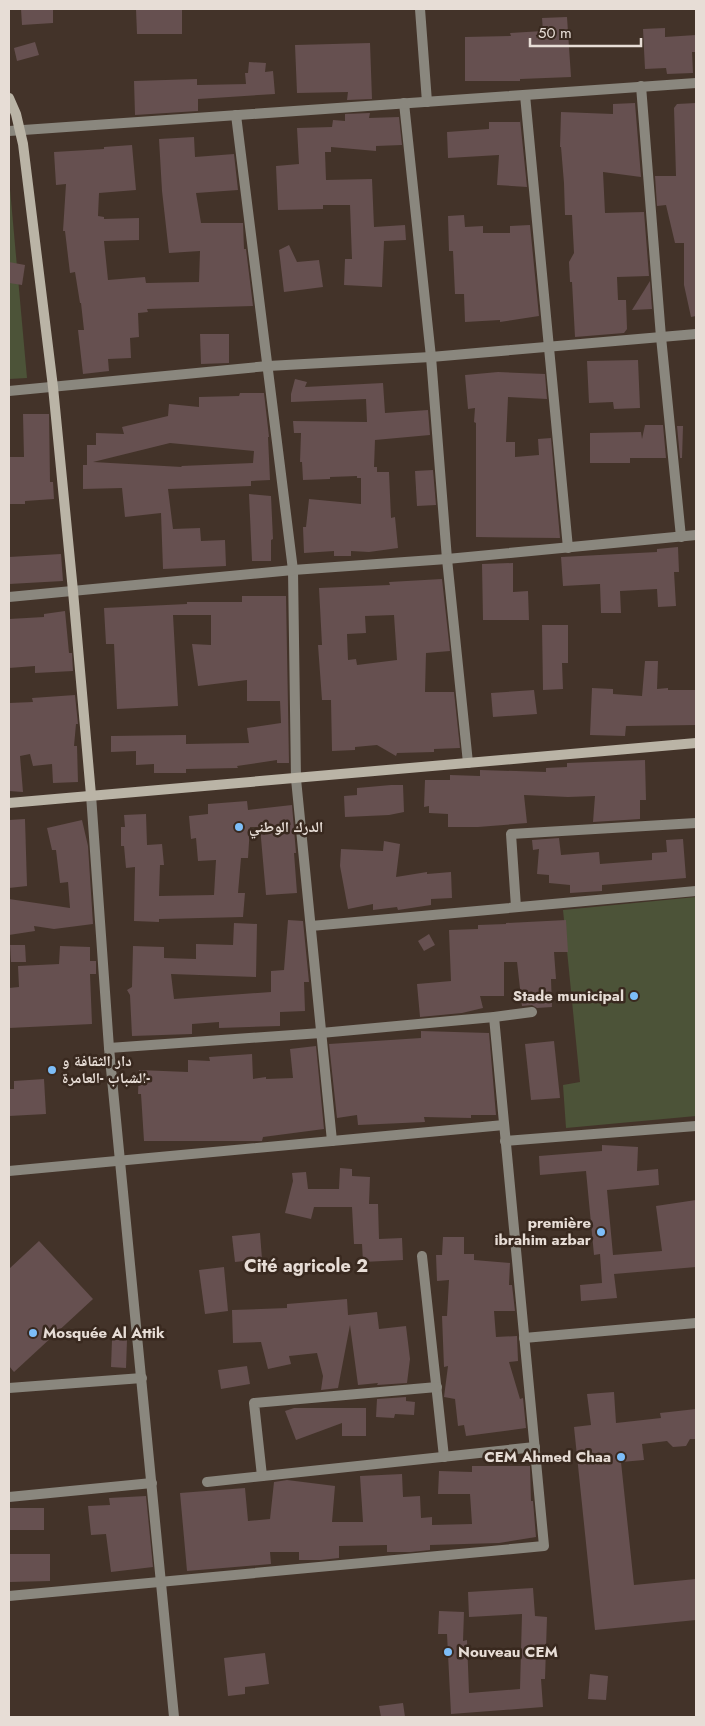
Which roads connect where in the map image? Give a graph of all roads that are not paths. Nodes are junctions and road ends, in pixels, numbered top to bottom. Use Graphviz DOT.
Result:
graph roads {
  1 [pos="420,9"];
  2 [pos="696,83"];
  3 [pos="641,86"];
  4 [pos="525,95"];
  5 [pos="9,98"];
  6 [pos="427,102"];
  7 [pos="404,103"];
  8 [pos="236,115"];
  9 [pos="21,130"];
  10 [pos="9,131"];
  11 [pos="696,334"];
  12 [pos="661,337"];
  13 [pos="549,347"];
  14 [pos="431,357"];
  15 [pos="268,366"];
  16 [pos="53,387"];
  17 [pos="9,391"];
  18 [pos="696,535"];
  19 [pos="681,536"];
  20 [pos="568,548"];
  21 [pos="448,560"];
  22 [pos="293,570"];
  23 [pos="73,591"];
  24 [pos="9,597"];
  25 [pos="696,743"];
  26 [pos="468,763"];
  27 [pos="296,779"];
  28 [pos="90,795"];
  29 [pos="9,803"];
  30 [pos="696,823"];
  31 [pos="696,891"];
  32 [pos="516,908"];
  33 [pos="311,926"];
  34 [pos="532,1012"];
  35 [pos="494,1017"];
  36 [pos="321,1033"];
  37 [pos="109,1048"];
  38 [pos="504,1125"];
  39 [pos="696,1126"];
  40 [pos="332,1141"];
  41 [pos="506,1141"];
  42 [pos="120,1161"];
  43 [pos="9,1171"];
  44 [pos="422,1256"];
  45 [pos="696,1323"];
  46 [pos="524,1338"];
  47 [pos="142,1378"];
  48 [pos="437,1387"];
  49 [pos="9,1388"];
  50 [pos="534,1447"];
  51 [pos="444,1457"];
  52 [pos="262,1476"];
  53 [pos="207,1482"];
  54 [pos="152,1483"];
  55 [pos="9,1497"];
  56 [pos="162,1582"];
  57 [pos="9,1596"];
  58 [pos="174,1717"];
  1 -- 6 [label="street"];
  2 -- 3 [label="street"];
  3 -- 4 [label="street"];
  3 -- 12 [label="street"];
  4 -- 6 [label="street"];
  4 -- 13 [label="street"];
  5 -- 9 [label="main road"];
  6 -- 7 [label="street"];
  7 -- 8 [label="street"];
  7 -- 14 [label="street"];
  8 -- 9 [label="street"];
  8 -- 15 [label="street"];
  9 -- 10 [label="street"];
  9 -- 16 [label="main road"];
  11 -- 12 [label="street"];
  12 -- 13 [label="street"];
  12 -- 19 [label="street"];
  13 -- 14 [label="street"];
  13 -- 20 [label="street"];
  14 -- 15 [label="street"];
  14 -- 21 [label="street"];
  15 -- 16 [label="street"];
  15 -- 22 [label="street"];
  16 -- 17 [label="street"];
  16 -- 23 [label="main road"];
  18 -- 19 [label="street"];
  19 -- 20 [label="street"];
  20 -- 21 [label="street"];
  21 -- 22 [label="street"];
  21 -- 26 [label="street"];
  22 -- 23 [label="street"];
  22 -- 27 [label="street"];
  23 -- 24 [label="street"];
  23 -- 28 [label="main road"];
  25 -- 26 [label="main road"];
  26 -- 27 [label="main road"];
  27 -- 28 [label="main road"];
  27 -- 33 [label="street"];
  28 -- 29 [label="main road"];
  28 -- 37 [label="street"];
  30 -- 32 [label="street"];
  31 -- 32 [label="street"];
  32 -- 33 [label="street"];
  33 -- 36 [label="street"];
  34 -- 35 [label="street"];
  35 -- 36 [label="street"];
  35 -- 38 [label="street"];
  36 -- 37 [label="street"];
  36 -- 40 [label="street"];
  37 -- 42 [label="street"];
  38 -- 40 [label="street"];
  38 -- 41 [label="street"];
  39 -- 41 [label="street"];
  40 -- 42 [label="street"];
  41 -- 46 [label="street"];
  42 -- 43 [label="street"];
  42 -- 47 [label="street"];
  44 -- 48 [label="street"];
  45 -- 46 [label="street"];
  46 -- 50 [label="street"];
  47 -- 49 [label="street"];
  47 -- 54 [label="street"];
  48 -- 51 [label="street"];
  48 -- 52 [label="street"];
  50 -- 51 [label="street"];
  50 -- 56 [label="street"];
  51 -- 52 [label="street"];
  52 -- 53 [label="street"];
  54 -- 55 [label="street"];
  54 -- 56 [label="street"];
  56 -- 57 [label="street"];
  56 -- 58 [label="street"];
}
